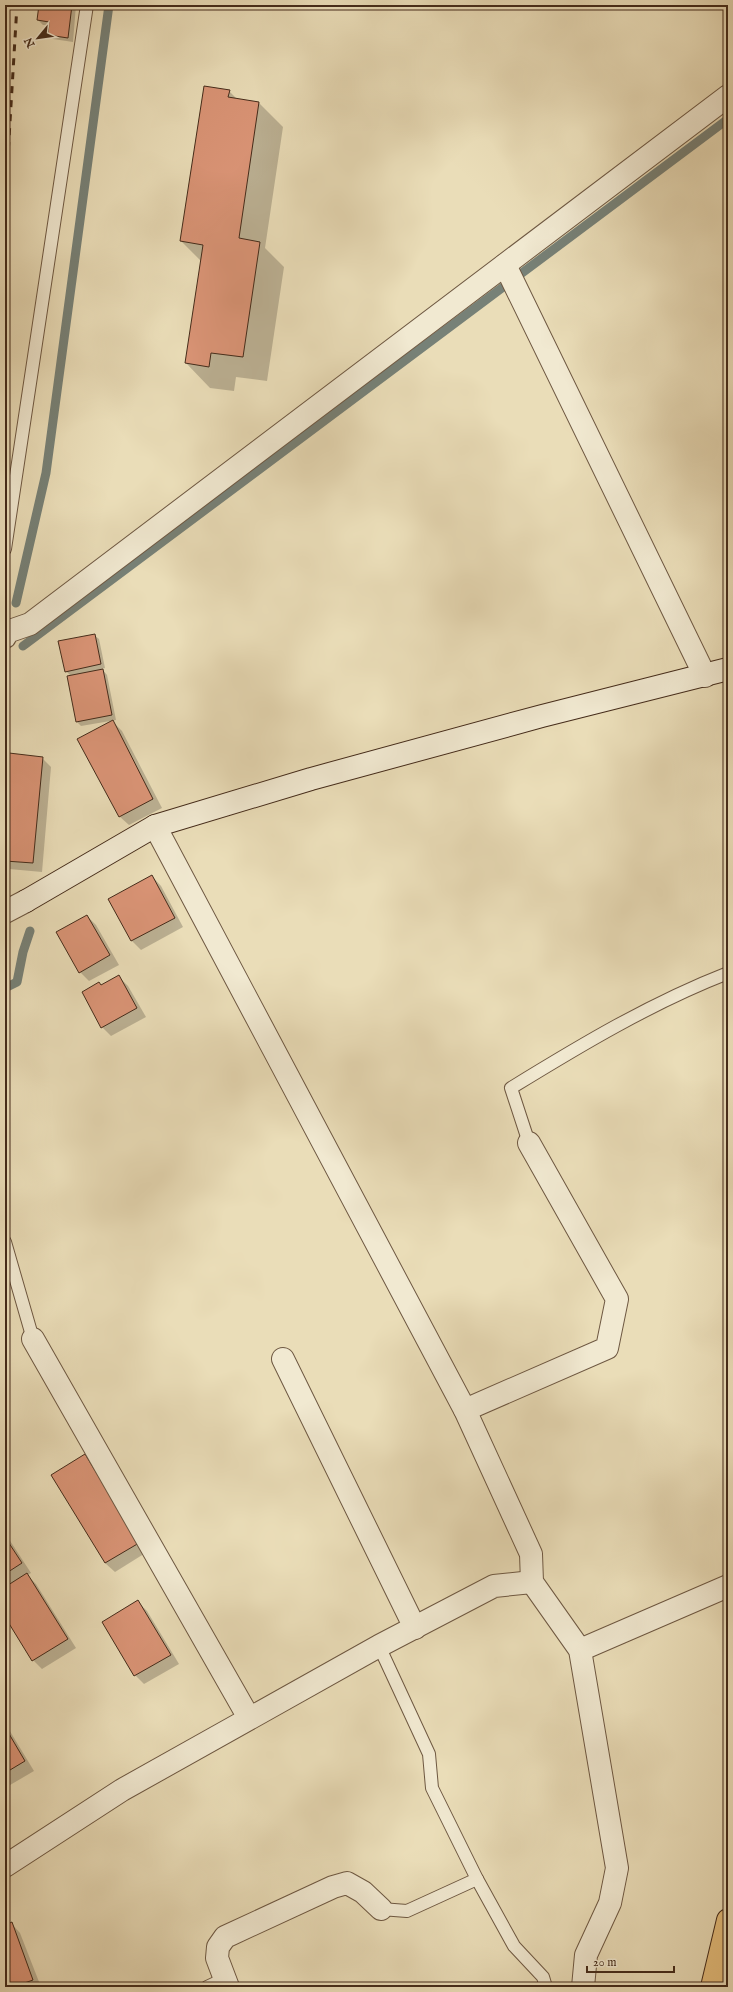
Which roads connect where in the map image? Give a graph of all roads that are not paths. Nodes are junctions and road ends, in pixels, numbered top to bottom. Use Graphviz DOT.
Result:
graph roads {
  1 [pos="87,5"];
  2 [pos="728,96"];
  3 [pos="504,265"];
  4 [pos="5,549"];
  5 [pos="6,633"];
  6 [pos="728,669"];
  7 [pos="705,676"];
  8 [pos="155,826"];
  9 [pos="5,912"];
  10 [pos="728,973"];
  11 [pos="529,1143"];
  12 [pos="5,1242"];
  13 [pos="32,1339"];
  14 [pos="283,1359"];
  15 [pos="465,1410"];
  16 [pos="532,1582"];
  17 [pos="728,1586"];
  18 [pos="415,1628"];
  19 [pos="379,1646"];
  20 [pos="580,1650"];
  21 [pos="249,1718"];
  22 [pos="5,1866"];
  23 [pos="477,1879"];
  24 [pos="381,1909"];
  25 [pos="728,1920"];
  26 [pos="220,1984"];
  27 [pos="546,1987"];
  28 [pos="583,1987"];
  29 [pos="712,1987"];
  1 -- 4 [label="lane"];
  2 -- 3 [label="street"];
  3 -- 5 [label="street"];
  3 -- 7 [label="street"];
  6 -- 7 [label="street"];
  7 -- 8 [label="street"];
  8 -- 9 [label="street"];
  8 -- 15 [label="street"];
  10 -- 11 [label="lane"];
  11 -- 15 [label="street"];
  12 -- 13 [label="lane"];
  13 -- 21 [label="street"];
  14 -- 18 [label="street"];
  15 -- 16 [label="street"];
  16 -- 18 [label="street"];
  16 -- 20 [label="street"];
  17 -- 20 [label="street"];
  18 -- 19 [label="street"];
  19 -- 21 [label="street"];
  19 -- 23 [label="lane"];
  20 -- 28 [label="street"];
  21 -- 22 [label="street"];
  23 -- 24 [label="lane"];
  23 -- 27 [label="lane"];
  24 -- 26 [label="street"];
  25 -- 29 [label="main road"];
}
